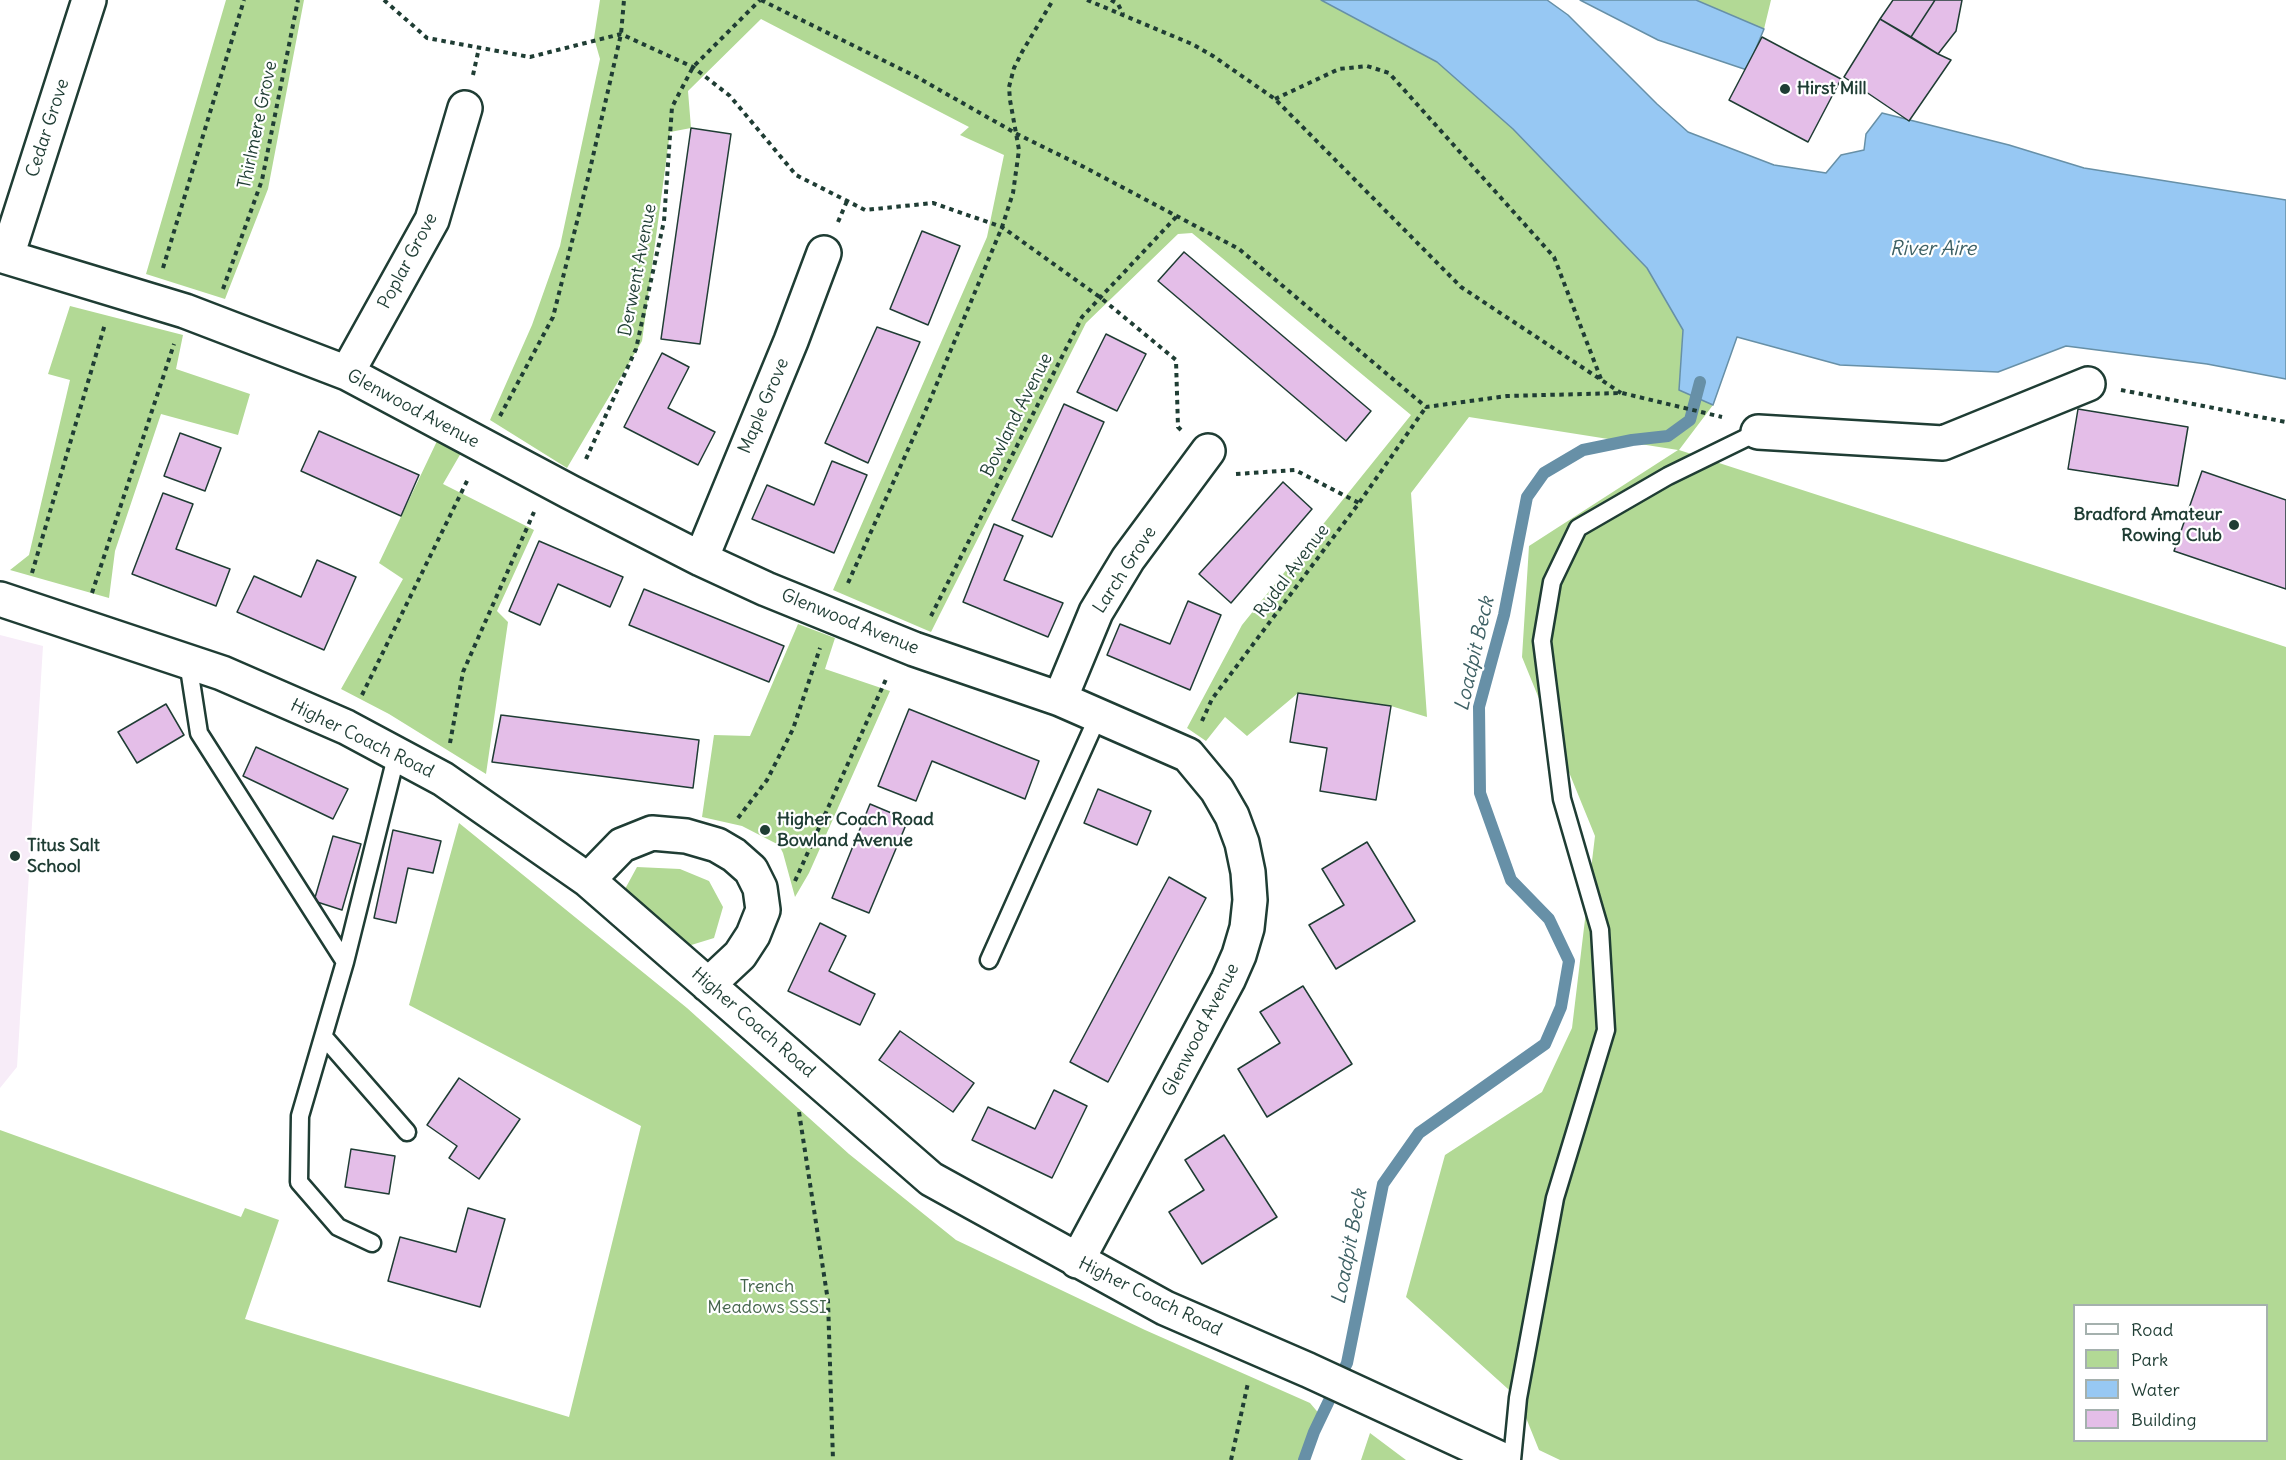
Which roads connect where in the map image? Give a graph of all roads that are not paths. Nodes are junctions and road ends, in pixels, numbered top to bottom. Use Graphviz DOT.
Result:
graph roads {
  1 [pos="89,0"];
  2 [pos="465,108"];
  3 [pos="824,253"];
  4 [pos="4,256"];
  5 [pos="347,373"];
  6 [pos="2088,384"];
  7 [pos="1758,432"];
  8 [pos="1208,451"];
  9 [pos="700,559"];
  10 [pos="11,602"];
  11 [pos="188,662"];
  12 [pos="1060,699"];
  13 [pos="1099,714"];
  14 [pos="397,753"];
  15 [pos="588,880"];
  16 [pos="989,960"];
  17 [pos="345,962"];
  18 [pos="708,985"];
  19 [pos="324,1037"];
  20 [pos="407,1132"];
  21 [pos="372,1243"];
  22 [pos="1077,1261"];
  23 [pos="1503,1460"];
  24 [pos="1512,1460"];
  1 -- 4 [label="street, Cedar Grove"];
  2 -- 5 [label="street, Poplar Grove"];
  3 -- 9 [label="street, Maple Grove"];
  4 -- 5 [label="street, Glenwood Avenue"];
  5 -- 9 [label="street, Glenwood Avenue"];
  6 -- 7 [label="street"];
  7 -- 24 [label="lane"];
  8 -- 12 [label="street, Larch Grove"];
  9 -- 12 [label="street, Glenwood Avenue"];
  10 -- 11 [label="street, Higher Coach Road"];
  11 -- 14 [label="street, Higher Coach Road"];
  11 -- 17 [label="lane"];
  12 -- 13 [label="street, Glenwood Avenue"];
  13 -- 16 [label="lane"];
  13 -- 22 [label="street, Glenwood Avenue"];
  14 -- 15 [label="street, Higher Coach Road"];
  14 -- 17 [label="lane"];
  15 -- 18 [label="street, Higher Coach Road"];
  15 -- 18 [label="street"];
  17 -- 19 [label="lane"];
  18 -- 22 [label="street, Higher Coach Road"];
  19 -- 20 [label="lane"];
  19 -- 21 [label="lane"];
  22 -- 23 [label="street, Higher Coach Road"];
}
